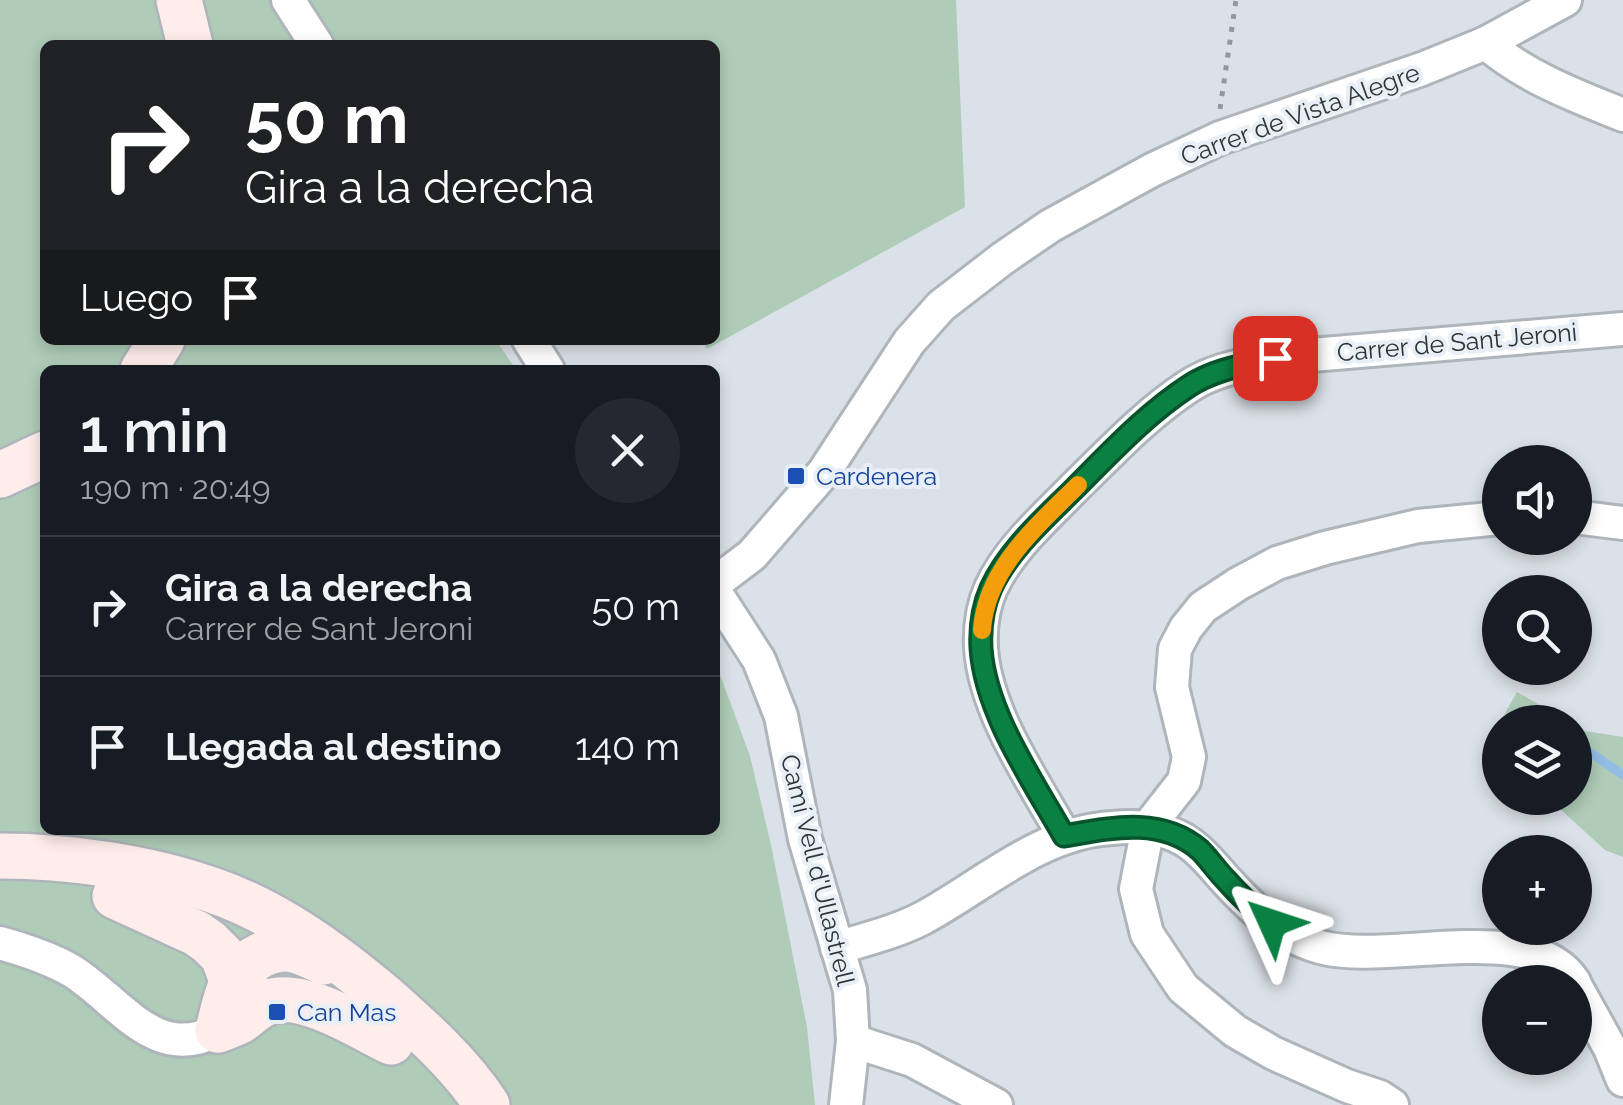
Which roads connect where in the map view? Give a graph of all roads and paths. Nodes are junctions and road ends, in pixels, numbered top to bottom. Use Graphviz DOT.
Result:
graph roads {
  1 [pos="180,0"];
  2 [pos="288,0"];
  3 [pos="1236,0"];
  4 [pos="1565,0"];
  5 [pos="189,40"];
  6 [pos="314,40"];
  7 [pos="1486,43"];
  8 [pos="1623,115"];
  9 [pos="1220,122"];
  10 [pos="1623,329"];
  11 [pos="40,456"];
  12 [pos="0,476"];
  13 [pos="1592,519"];
  14 [pos="1482,520"];
  15 [pos="1623,522"];
  16 [pos="720,580"];
  17 [pos="720,600"];
  18 [pos="1148,827"];
  19 [pos="1064,836"];
  20 [pos="0,856"];
  21 [pos="0,864"];
  22 [pos="184,882"];
  23 [pos="116,896"];
  24 [pos="0,944"];
  25 [pos="837,948"];
  26 [pos="270,952"];
  27 [pos="1557,965"];
  28 [pos="363,979"];
  29 [pos="247,992"];
  30 [pos="1592,1015"];
  31 [pos="218,1030"];
  32 [pos="853,1041"];
  33 [pos="392,1042"];
  34 [pos="1623,1080"];
  35 [pos="458,1105"];
  36 [pos="487,1105"];
  37 [pos="846,1105"];
  38 [pos="996,1105"];
  39 [pos="1392,1105"];
  1 -- 5 [label="main road"];
  2 -- 6 [label="street"];
  3 -- 9 [label="path"];
  4 -- 7 [label="street, Carrer de Vista Alegre"];
  7 -- 8 [label="street"];
  7 -- 16 [label="street, Carrer de Vista Alegre"];
  10 -- 19 [label="street, Carrer de Sant Jeroni"];
  11 -- 12 [label="main road"];
  13 -- 15 [label="street"];
  14 -- 18 [label="street"];
  17 -- 25 [label="street, Camí Vell d'Ullastrell"];
  18 -- 19 [label="street"];
  18 -- 27 [label="street"];
  18 -- 39 [label="street"];
  19 -- 25 [label="street"];
  20 -- 22 [label="main road"];
  21 -- 23 [label="main road"];
  22 -- 26 [label="main road"];
  22 -- 28 [label="main road"];
  23 -- 26 [label="main road"];
  23 -- 29 [label="main road"];
  24 -- 31 [label="street"];
  25 -- 32 [label="street, Camí Vell d'Ullastrell"];
  26 -- 28 [label="main road"];
  26 -- 29 [label="main road"];
  26 -- 33 [label="main road"];
  28 -- 36 [label="main road"];
  29 -- 31 [label="main road"];
  29 -- 33 [label="main road"];
  30 -- 34 [label="street"];
  32 -- 37 [label="street, Camí Vell d'Ullastrell"];
  32 -- 38 [label="street"];
  33 -- 35 [label="main road"];
}
